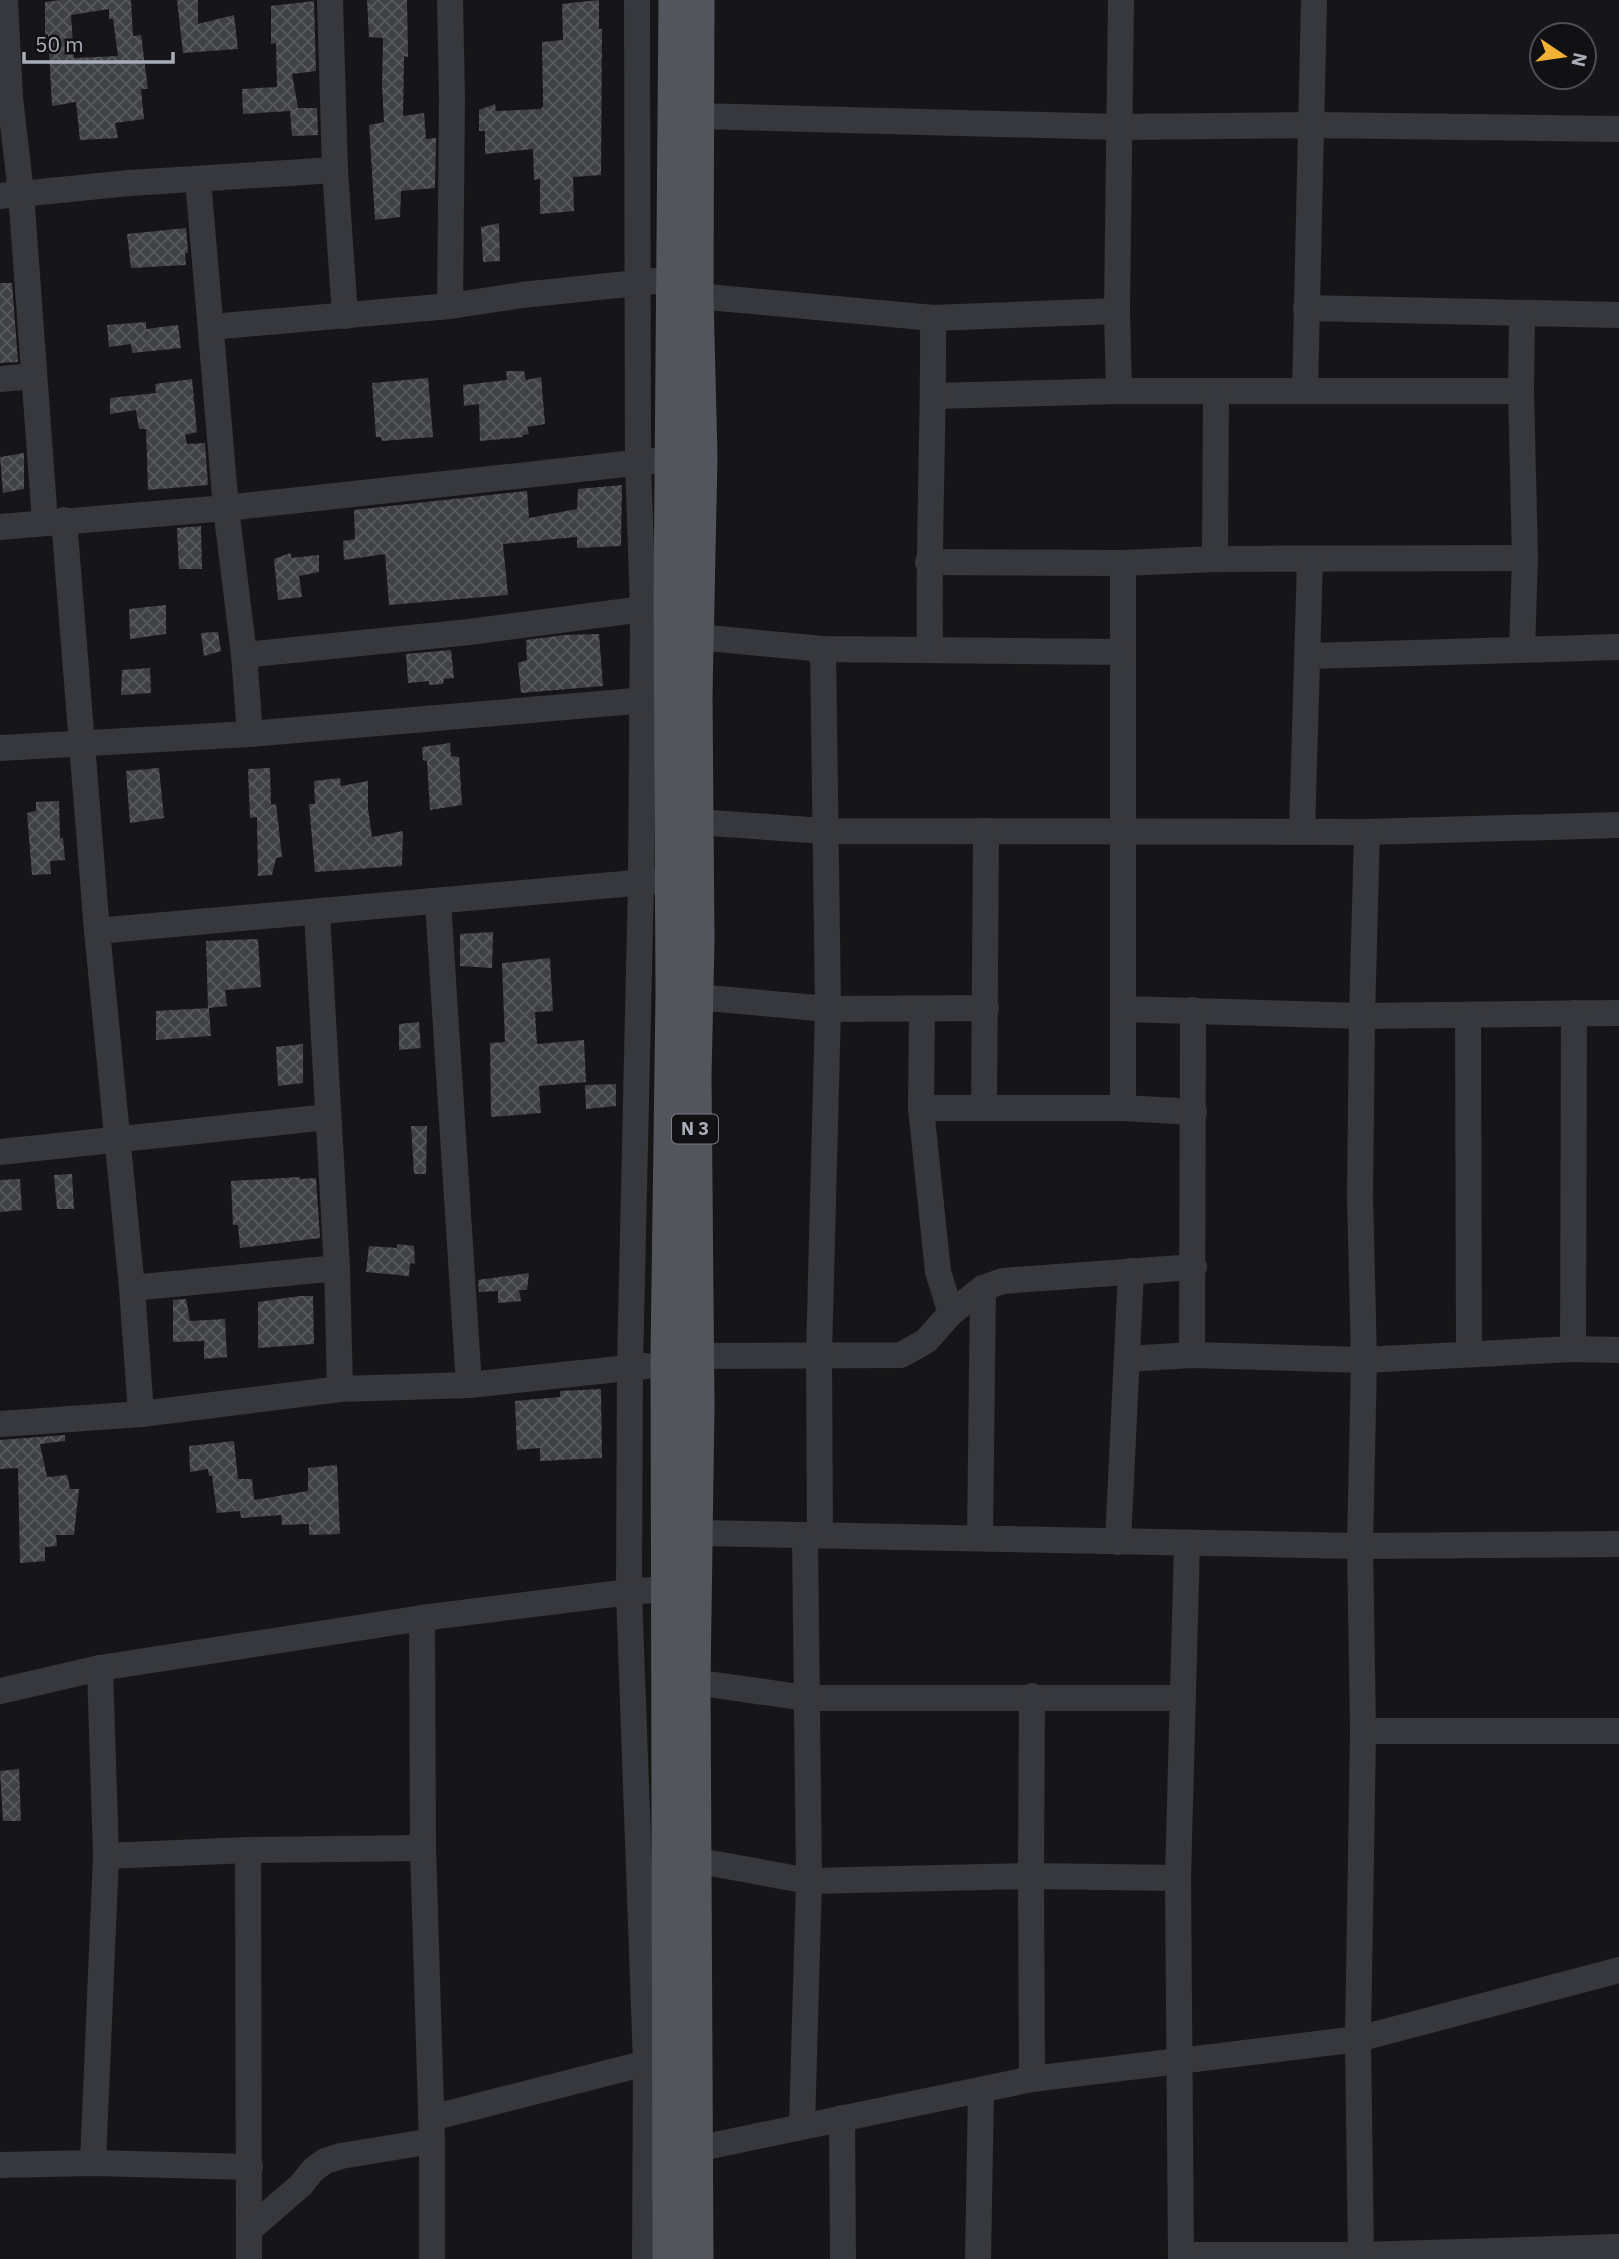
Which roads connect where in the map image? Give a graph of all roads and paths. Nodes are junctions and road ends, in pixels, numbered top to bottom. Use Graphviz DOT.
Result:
graph roads {
  1 [pos="5,0"];
  2 [pos="330,0"];
  3 [pos="450,0"];
  4 [pos="638,0"];
  5 [pos="675,0"];
  6 [pos="698,0"];
  7 [pos="1121,0"];
  8 [pos="1314,0"];
  9 [pos="698,116"];
  10 [pos="1312,125"];
  11 [pos="1118,127"];
  12 [pos="1619,129"];
  13 [pos="335,170"];
  14 [pos="198,180"];
  15 [pos="11,195"];
  16 [pos="669,286"];
  17 [pos="450,306"];
  18 [pos="1306,308"];
  19 [pos="1117,311"];
  20 [pos="1522,314"];
  21 [pos="1619,315"];
  22 [pos="345,316"];
  23 [pos="933,318"];
  24 [pos="211,327"];
  25 [pos="34,376"];
  26 [pos="0,379"];
  27 [pos="1119,391"];
  28 [pos="1216,391"];
  29 [pos="1305,391"];
  30 [pos="1521,391"];
  31 [pos="934,396"];
  32 [pos="671,460"];
  33 [pos="638,462"];
  34 [pos="226,508"];
  35 [pos="55,521"];
  36 [pos="0,527"];
  37 [pos="1525,558"];
  38 [pos="1215,559"];
  39 [pos="1310,560"];
  40 [pos="928,562"];
  41 [pos="1123,563"];
  42 [pos="643,609"];
  43 [pos="698,637"];
  44 [pos="1619,647"];
  45 [pos="930,648"];
  46 [pos="823,649"];
  47 [pos="1522,649"];
  48 [pos="1122,652"];
  49 [pos="244,656"];
  50 [pos="1308,656"];
  51 [pos="656,699"];
  52 [pos="250,734"];
  53 [pos="81,743"];
  54 [pos="0,748"];
  55 [pos="697,822"];
  56 [pos="1619,825"];
  57 [pos="824,831"];
  58 [pos="986,831"];
  59 [pos="1124,831"];
  60 [pos="1302,831"];
  61 [pos="1367,832"];
  62 [pos="655,881"];
  63 [pos="438,902"];
  64 [pos="317,914"];
  65 [pos="97,931"];
  66 [pos="697,997"];
  67 [pos="986,1008"];
  68 [pos="828,1009"];
  69 [pos="1124,1009"];
  70 [pos="922,1010"];
  71 [pos="1192,1010"];
  72 [pos="1574,1013"];
  73 [pos="1619,1013"];
  74 [pos="1468,1015"];
  75 [pos="1362,1016"];
  76 [pos="984,1107"];
  77 [pos="921,1108"];
  78 [pos="1123,1108"];
  79 [pos="1194,1112"];
  80 [pos="328,1116"];
  81 [pos="116,1140"];
  82 [pos="0,1152"];
  83 [pos="1194,1267"];
  84 [pos="337,1268"];
  85 [pos="1130,1271"];
  86 [pos="132,1288"];
  87 [pos="983,1288"];
  88 [pos="951,1313"];
  89 [pos="1573,1349"];
  90 [pos="1619,1350"];
  91 [pos="1469,1354"];
  92 [pos="1192,1355"];
  93 [pos="819,1356"];
  94 [pos="1127,1359"];
  95 [pos="1364,1360"];
  96 [pos="682,1361"];
  97 [pos="630,1366"];
  98 [pos="469,1385"];
  99 [pos="340,1389"];
  100 [pos="141,1414"];
  101 [pos="0,1424"];
  102 [pos="696,1533"];
  103 [pos="813,1535"];
  104 [pos="980,1538"];
  105 [pos="1118,1542"];
  106 [pos="1187,1543"];
  107 [pos="1619,1544"];
  108 [pos="1360,1546"];
  109 [pos="681,1588"];
  110 [pos="629,1592"];
  111 [pos="422,1618"];
  112 [pos="100,1668"];
  113 [pos="694,1682"];
  114 [pos="0,1691"];
  115 [pos="1032,1696"];
  116 [pos="806,1698"];
  117 [pos="1182,1698"];
  118 [pos="1363,1731"];
  119 [pos="1619,1731"];
  120 [pos="424,1848"];
  121 [pos="248,1850"];
  122 [pos="106,1856"];
  123 [pos="694,1860"];
  124 [pos="1031,1876"];
  125 [pos="1178,1878"];
  126 [pos="808,1881"];
  127 [pos="1619,1970"];
  128 [pos="1358,2039"];
  129 [pos="1178,2061"];
  130 [pos="646,2063"];
  131 [pos="1032,2079"];
  132 [pos="981,2090"];
  133 [pos="842,2118"];
  134 [pos="802,2126"];
  135 [pos="431,2130"];
  136 [pos="696,2149"];
  137 [pos="93,2163"];
  138 [pos="0,2165"];
  139 [pos="250,2167"];
  140 [pos="249,2230"];
  141 [pos="1619,2247"];
  142 [pos="1181,2257"];
  143 [pos="1361,2257"];
  144 [pos="249,2259"];
  145 [pos="432,2259"];
  146 [pos="645,2259"];
  147 [pos="669,2259"];
  148 [pos="697,2259"];
  149 [pos="843,2259"];
  150 [pos="978,2259"];
  1 -- 15 [label="street"];
  2 -- 13 [label="street"];
  3 -- 17 [label="street"];
  4 -- 16 [label="street"];
  5 -- 16 [label="main road, N 3"];
  6 -- 9 [label="main road, N 3"];
  7 -- 11 [label="street"];
  8 -- 10 [label="street"];
  9 -- 11 [label="street"];
  9 -- 16 [label="main road, N 3"];
  10 -- 11 [label="street"];
  10 -- 12 [label="street"];
  10 -- 18 [label="street"];
  11 -- 19 [label="street"];
  13 -- 14 [label="street"];
  13 -- 22 [label="street"];
  14 -- 15 [label="street"];
  14 -- 24 [label="street"];
  15 -- 25 [label="street"];
  16 -- 17 [label="street"];
  16 -- 23 [label="street"];
  16 -- 32 [label="main road, N 3"];
  16 -- 33 [label="street"];
  16 -- 43 [label="main road, N 3"];
  17 -- 22 [label="street"];
  18 -- 20 [label="street"];
  18 -- 29 [label="street"];
  19 -- 23 [label="street"];
  19 -- 27 [label="street"];
  20 -- 21 [label="street"];
  20 -- 30 [label="street"];
  22 -- 24 [label="street"];
  23 -- 31 [label="street"];
  24 -- 34 [label="street"];
  25 -- 26 [label="street"];
  25 -- 35 [label="street"];
  27 -- 28 [label="street"];
  27 -- 31 [label="street"];
  28 -- 29 [label="street"];
  28 -- 38 [label="street"];
  29 -- 30 [label="street"];
  30 -- 37 [label="street"];
  31 -- 40 [label="street"];
  32 -- 33 [label="street"];
  32 -- 51 [label="main road, N 3"];
  33 -- 34 [label="street"];
  33 -- 42 [label="street"];
  34 -- 35 [label="street"];
  34 -- 49 [label="street"];
  35 -- 36 [label="street"];
  35 -- 53 [label="street"];
  37 -- 39 [label="street"];
  37 -- 47 [label="street"];
  38 -- 39 [label="street"];
  38 -- 41 [label="street"];
  39 -- 50 [label="street"];
  40 -- 41 [label="street"];
  40 -- 45 [label="street"];
  41 -- 48 [label="street"];
  42 -- 49 [label="street"];
  42 -- 51 [label="street"];
  43 -- 46 [label="street"];
  43 -- 55 [label="main road, N 3"];
  44 -- 47 [label="street"];
  45 -- 46 [label="street"];
  45 -- 48 [label="street"];
  46 -- 57 [label="street"];
  47 -- 50 [label="street"];
  48 -- 59 [label="street"];
  49 -- 52 [label="street"];
  50 -- 60 [label="street"];
  51 -- 52 [label="street"];
  51 -- 62 [label="main road, N 3"];
  52 -- 53 [label="street"];
  53 -- 54 [label="street"];
  53 -- 65 [label="street"];
  55 -- 57 [label="street"];
  55 -- 66 [label="main road, N 3"];
  56 -- 61 [label="street"];
  57 -- 58 [label="street"];
  57 -- 68 [label="street"];
  58 -- 59 [label="street"];
  58 -- 67 [label="street"];
  59 -- 60 [label="street"];
  59 -- 69 [label="street"];
  60 -- 61 [label="street"];
  61 -- 75 [label="street"];
  62 -- 63 [label="street"];
  62 -- 96 [label="main road, N 3"];
  62 -- 97 [label="street"];
  63 -- 64 [label="street"];
  63 -- 98 [label="street"];
  64 -- 65 [label="street"];
  64 -- 80 [label="street"];
  65 -- 81 [label="street"];
  66 -- 68 [label="street"];
  66 -- 96 [label="main road, N 3"];
  67 -- 70 [label="street"];
  67 -- 76 [label="street"];
  68 -- 70 [label="street"];
  68 -- 93 [label="street"];
  69 -- 71 [label="street"];
  69 -- 78 [label="street"];
  70 -- 77 [label="street"];
  71 -- 75 [label="street"];
  71 -- 79 [label="street"];
  72 -- 73 [label="street"];
  72 -- 74 [label="street"];
  72 -- 89 [label="street"];
  74 -- 75 [label="street"];
  74 -- 91 [label="street"];
  75 -- 95 [label="street"];
  76 -- 77 [label="street"];
  76 -- 78 [label="street"];
  77 -- 88 [label="street"];
  78 -- 79 [label="street"];
  79 -- 83 [label="street"];
  80 -- 81 [label="street"];
  80 -- 84 [label="street"];
  81 -- 82 [label="street"];
  81 -- 86 [label="street"];
  83 -- 85 [label="street"];
  83 -- 92 [label="street"];
  84 -- 86 [label="street"];
  84 -- 99 [label="street"];
  85 -- 87 [label="street"];
  85 -- 94 [label="street"];
  86 -- 100 [label="street"];
  87 -- 88 [label="street"];
  87 -- 104 [label="street"];
  88 -- 93 [label="street"];
  89 -- 90 [label="street"];
  89 -- 91 [label="street"];
  91 -- 95 [label="street"];
  92 -- 94 [label="street"];
  92 -- 95 [label="street"];
  93 -- 96 [label="street"];
  93 -- 103 [label="street"];
  94 -- 105 [label="street"];
  95 -- 108 [label="street"];
  96 -- 97 [label="street"];
  96 -- 102 [label="main road, N 3"];
  96 -- 109 [label="main road, N 3"];
  97 -- 98 [label="street"];
  97 -- 110 [label="street"];
  98 -- 99 [label="street"];
  99 -- 100 [label="street"];
  100 -- 101 [label="street"];
  102 -- 103 [label="street"];
  102 -- 109 [label="main road, N 3"];
  103 -- 104 [label="street"];
  103 -- 116 [label="street"];
  104 -- 105 [label="street"];
  105 -- 106 [label="street"];
  106 -- 108 [label="street"];
  106 -- 117 [label="street"];
  107 -- 108 [label="street"];
  108 -- 118 [label="street"];
  109 -- 110 [label="street"];
  109 -- 113 [label="main road, N 3"];
  109 -- 147 [label="main road, N 3"];
  110 -- 111 [label="street"];
  110 -- 130 [label="street"];
  111 -- 112 [label="street"];
  111 -- 120 [label="street"];
  112 -- 114 [label="street"];
  112 -- 122 [label="street"];
  113 -- 116 [label="street"];
  113 -- 123 [label="main road, N 3"];
  115 -- 116 [label="street"];
  115 -- 117 [label="street"];
  115 -- 124 [label="street"];
  116 -- 126 [label="street"];
  117 -- 125 [label="street"];
  118 -- 119 [label="street"];
  118 -- 128 [label="street"];
  120 -- 121 [label="street"];
  120 -- 135 [label="street"];
  121 -- 122 [label="street"];
  121 -- 139 [label="street"];
  122 -- 137 [label="street"];
  123 -- 126 [label="street"];
  123 -- 136 [label="main road, N 3"];
  124 -- 125 [label="street"];
  124 -- 126 [label="street"];
  124 -- 131 [label="street"];
  125 -- 129 [label="street"];
  126 -- 134 [label="street"];
  127 -- 128 [label="street"];
  128 -- 129 [label="street"];
  128 -- 143 [label="street"];
  129 -- 131 [label="street"];
  129 -- 142 [label="street"];
  130 -- 135 [label="street"];
  130 -- 146 [label="street"];
  131 -- 132 [label="street"];
  132 -- 133 [label="street"];
  132 -- 150 [label="street"];
  133 -- 134 [label="street"];
  133 -- 149 [label="street"];
  134 -- 136 [label="street"];
  135 -- 140 [label="street"];
  135 -- 145 [label="street"];
  136 -- 148 [label="main road, N 3"];
  137 -- 138 [label="street"];
  137 -- 139 [label="street"];
  139 -- 140 [label="street"];
  140 -- 144 [label="street"];
  141 -- 143 [label="street"];
  142 -- 143 [label="street"];
}
